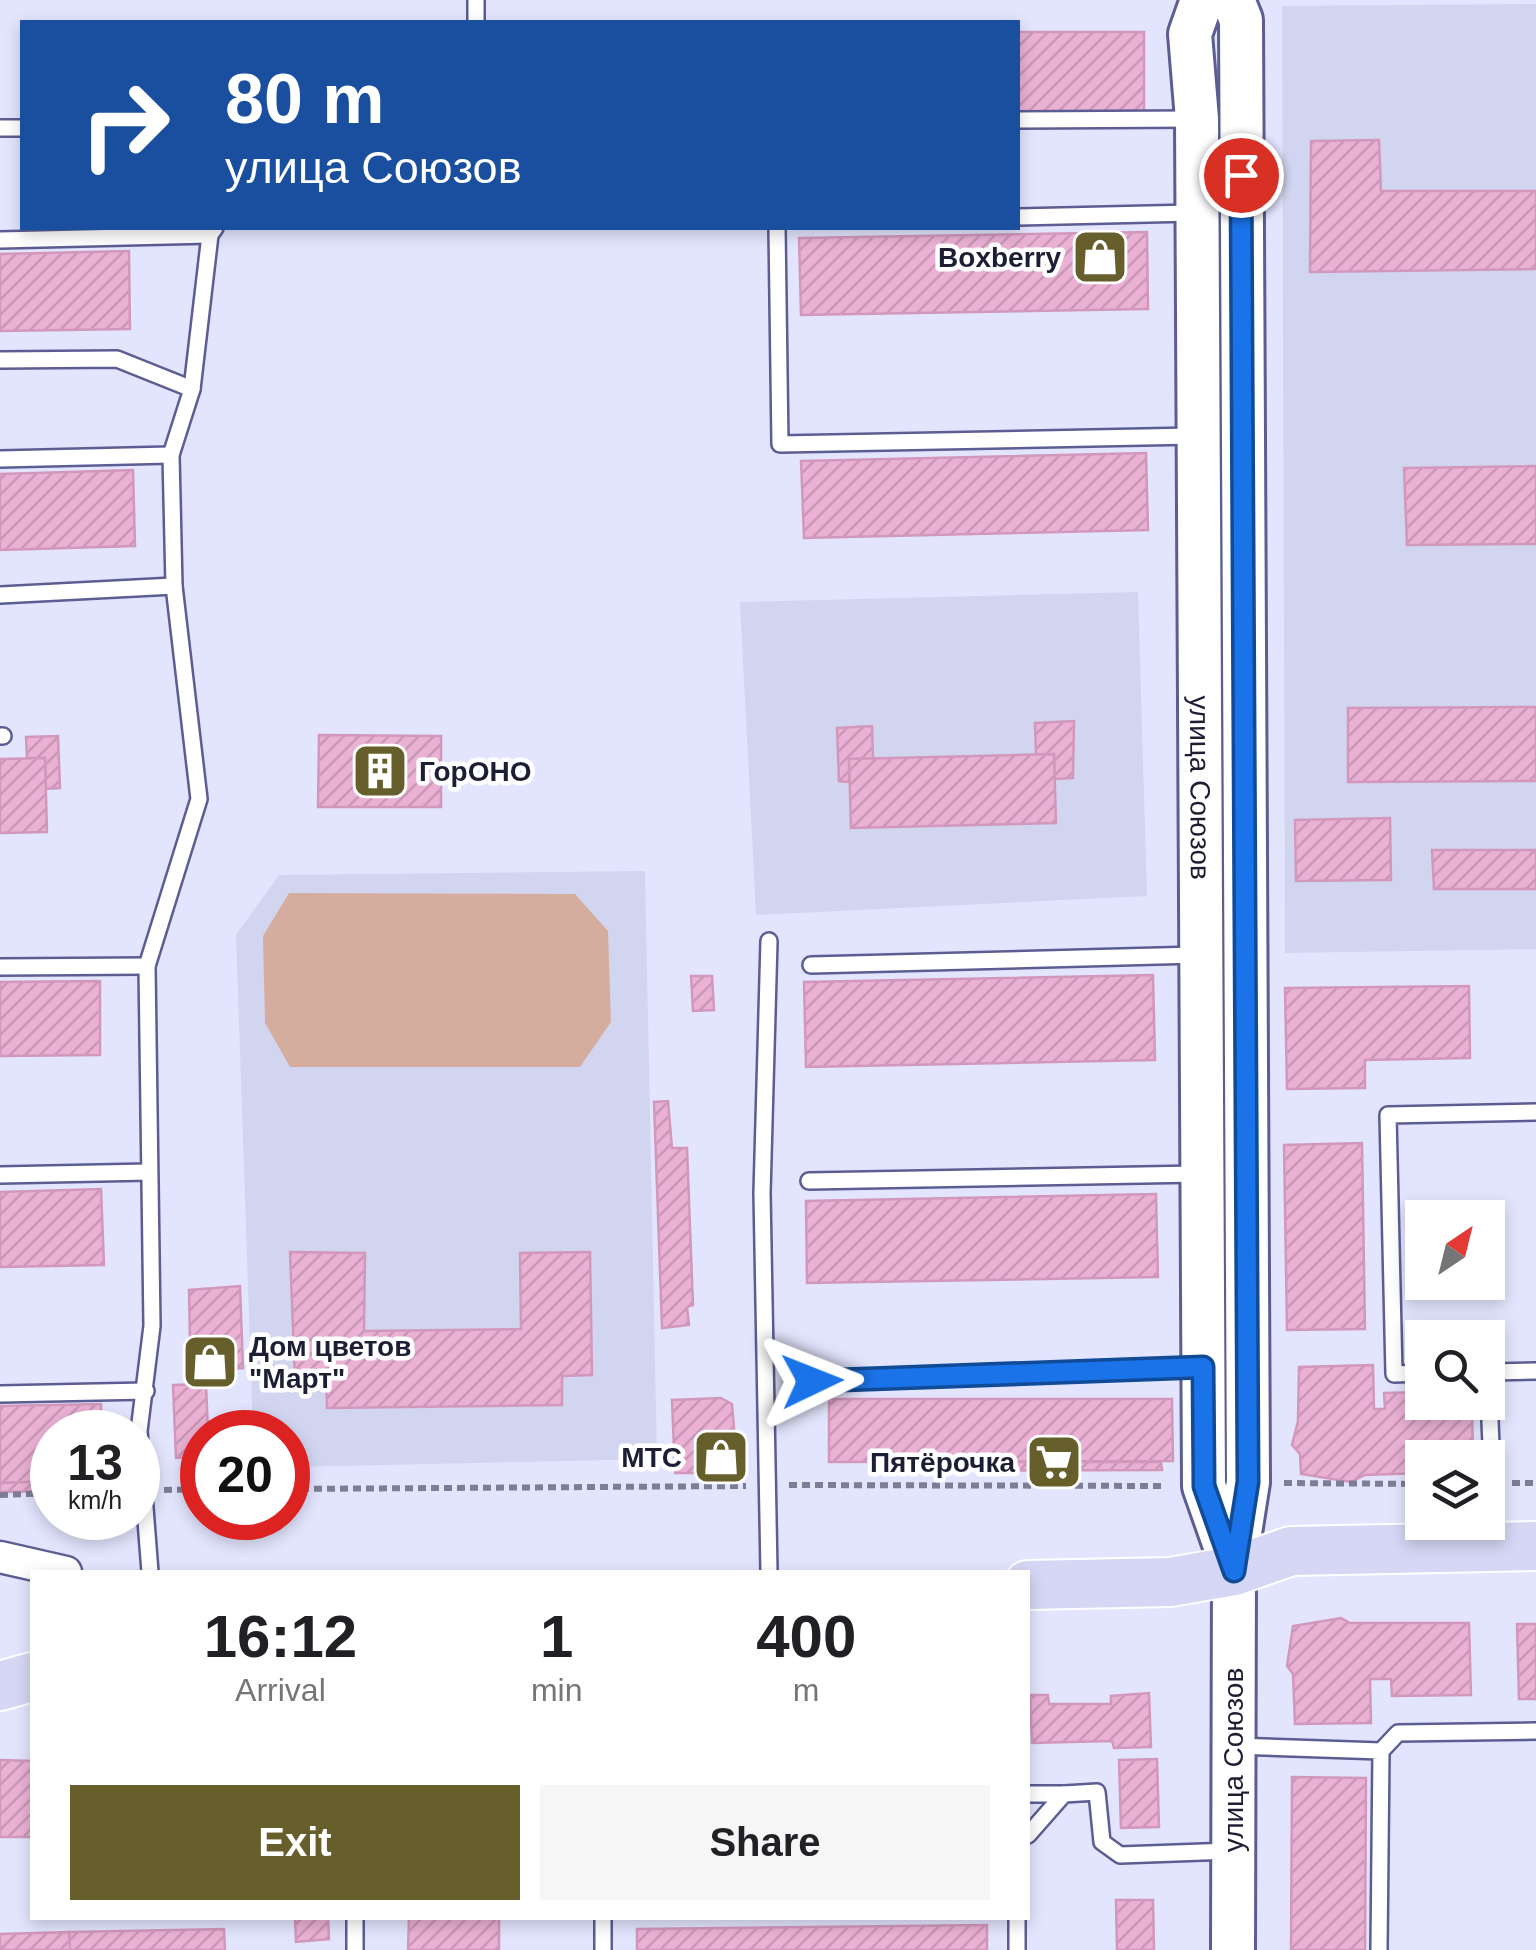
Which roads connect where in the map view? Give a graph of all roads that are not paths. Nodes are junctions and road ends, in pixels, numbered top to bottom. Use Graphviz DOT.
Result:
graph roads {
  1 [pos="1202,0"];
  2 [pos="1233,0"];
  3 [pos="1196,119"];
  4 [pos="1020,120"];
  5 [pos="1197,213"];
  6 [pos="1020,217"];
  7 [pos="776,230"];
  8 [pos="213,231"];
  9 [pos="0,240"];
  10 [pos="0,360"];
  11 [pos="192,389"];
  12 [pos="1198,436"];
  13 [pos="170,455"];
  14 [pos="0,459"];
  15 [pos="174,586"];
  16 [pos="0,595"];
  17 [pos="1243,796"];
  18 [pos="1200,798"];
  19 [pos="769,941"];
  20 [pos="1202,954"];
  21 [pos="811,964"];
  22 [pos="0,966"];
  23 [pos="147,966"];
  24 [pos="1202,1108"];
  25 [pos="1244,1109"];
  26 [pos="1536,1112"];
  27 [pos="150,1172"];
  28 [pos="1202,1174"];
  29 [pos="0,1175"];
  30 [pos="809,1181"];
  31 [pos="1203,1367"];
  32 [pos="1536,1371"];
  33 [pos="1505,1372"];
  34 [pos="1405,1374"];
  35 [pos="812,1381"];
  36 [pos="146,1392"];
  37 [pos="0,1394"];
  38 [pos="1496,1420"];
  39 [pos="1516,1546"];
  40 [pos="0,1557"];
  41 [pos="57,1570"];
  42 [pos="150,1570"];
  43 [pos="768,1570"];
  44 [pos="1234,1571"];
  45 [pos="1030,1585"];
  46 [pos="30,1677"];
  47 [pos="0,1686"];
  48 [pos="1536,1731"];
  49 [pos="1233,1746"];
  50 [pos="1381,1750"];
  51 [pos="1030,1794"];
  52 [pos="1064,1794"];
  53 [pos="1030,1833"];
  54 [pos="1233,1851"];
  55 [pos="355,1920"];
  56 [pos="604,1920"];
  57 [pos="1017,1920"];
  58 [pos="355,1950"];
  59 [pos="604,1950"];
  60 [pos="1017,1950"];
  61 [pos="1233,1950"];
  62 [pos="1378,1950"];
  1 -- 3 [label="street, улица Союзов"];
  2 -- 17 [label="street, улица Союзов"];
  3 -- 4 [label="lane"];
  3 -- 5 [label="street, улица Союзов"];
  5 -- 6 [label="lane"];
  5 -- 12 [label="street, улица Союзов"];
  7 -- 12 [label="lane"];
  8 -- 9 [label="lane"];
  8 -- 11 [label="lane"];
  10 -- 11 [label="lane"];
  11 -- 13 [label="lane"];
  12 -- 18 [label="street, улица Союзов"];
  13 -- 14 [label="lane"];
  13 -- 15 [label="lane"];
  15 -- 16 [label="lane"];
  15 -- 23 [label="lane"];
  17 -- 18 [label="street"];
  17 -- 25 [label="street, улица Союзов"];
  18 -- 20 [label="street, улица Союзов"];
  19 -- 43 [label="lane"];
  20 -- 21 [label="lane"];
  20 -- 24 [label="street, улица Союзов"];
  22 -- 23 [label="lane"];
  23 -- 27 [label="lane"];
  24 -- 25 [label="street"];
  24 -- 28 [label="street, улица Союзов"];
  25 -- 44 [label="street, улица Союзов"];
  26 -- 34 [label="lane"];
  27 -- 29 [label="lane"];
  27 -- 36 [label="lane"];
  28 -- 30 [label="lane"];
  28 -- 31 [label="street, улица Союзов"];
  31 -- 35 [label="lane"];
  31 -- 44 [label="street, улица Союзов"];
  32 -- 33 [label="lane"];
  36 -- 37 [label="lane"];
  36 -- 42 [label="lane"];
  38 -- 39 [label="lane"];
  39 -- 44 [label="main road"];
  40 -- 41 [label="street"];
  44 -- 45 [label="main road"];
  44 -- 49 [label="street, улица Союзов"];
  46 -- 47 [label="main road"];
  48 -- 50 [label="lane"];
  49 -- 50 [label="lane"];
  49 -- 54 [label="street, улица Союзов"];
  50 -- 62 [label="lane"];
  51 -- 52 [label="lane"];
  52 -- 53 [label="lane"];
  52 -- 54 [label="lane"];
  54 -- 61 [label="street, улица Союзов"];
  55 -- 58 [label="lane"];
  56 -- 59 [label="lane"];
  57 -- 60 [label="lane"];
}
